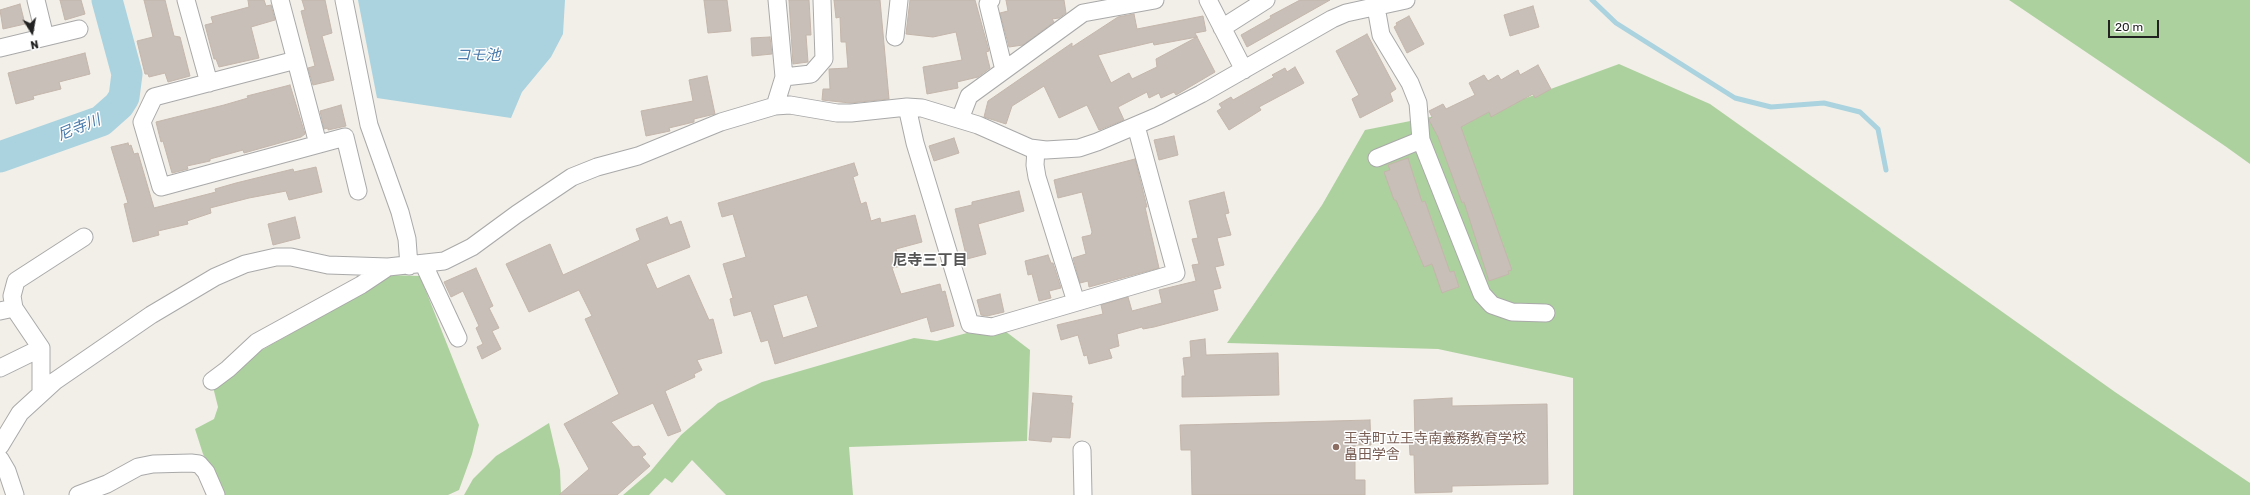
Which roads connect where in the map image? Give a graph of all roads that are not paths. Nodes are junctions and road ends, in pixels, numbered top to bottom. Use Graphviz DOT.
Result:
graph roads {
  1 [pos="36,0"];
  2 [pos="186,0"];
  3 [pos="280,0"];
  4 [pos="344,0"];
  5 [pos="777,0"];
  6 [pos="822,0"];
  7 [pos="899,0"];
  8 [pos="991,0"];
  9 [pos="1155,0"];
  10 [pos="1208,0"];
  11 [pos="1266,0"];
  12 [pos="1406,0"];
  13 [pos="1081,6"];
  14 [pos="1376,7"];
  15 [pos="1222,28"];
  16 [pos="79,29"];
  17 [pos="45,37"];
  18 [pos="895,37"];
  19 [pos="0,48"];
  20 [pos="296,60"];
  21 [pos="1004,70"];
  22 [pos="1244,70"];
  23 [pos="784,77"];
  24 [pos="209,83"];
  25 [pos="775,106"];
  26 [pos="907,107"];
  27 [pos="960,119"];
  28 [pos="1136,126"];
  29 [pos="1422,140"];
  30 [pos="318,144"];
  31 [pos="1036,149"];
  32 [pos="1377,158"];
  33 [pos="358,191"];
  34 [pos="84,237"];
  35 [pos="416,265"];
  36 [pos="388,267"];
  37 [pos="1076,302"];
  38 [pos="7,309"];
  39 [pos="1546,313"];
  40 [pos="458,338"];
  41 [pos="41,348"];
  42 [pos="0,368"];
  43 [pos="212,381"];
  44 [pos="41,393"];
  45 [pos="0,446"];
  46 [pos="1082,450"];
  47 [pos="0,459"];
  48 [pos="15,495"];
  49 [pos="78,495"];
  50 [pos="216,495"];
  51 [pos="1083,495"];
  1 -- 17 [label="street"];
  2 -- 24 [label="street"];
  3 -- 20 [label="street"];
  4 -- 35 [label="street"];
  5 -- 23 [label="street"];
  6 -- 23 [label="street"];
  7 -- 18 [label="street"];
  8 -- 21 [label="street"];
  9 -- 13 [label="street"];
  10 -- 15 [label="street"];
  11 -- 15 [label="street"];
  12 -- 14 [label="street"];
  13 -- 21 [label="street"];
  14 -- 22 [label="street"];
  14 -- 29 [label="street"];
  15 -- 22 [label="street"];
  16 -- 17 [label="street"];
  17 -- 19 [label="street"];
  20 -- 24 [label="street"];
  20 -- 30 [label="street"];
  21 -- 27 [label="street"];
  22 -- 28 [label="street"];
  23 -- 25 [label="street"];
  24 -- 30 [label="street"];
  25 -- 26 [label="street"];
  25 -- 35 [label="street"];
  26 -- 27 [label="street"];
  26 -- 37 [label="street"];
  27 -- 31 [label="street"];
  28 -- 31 [label="street"];
  28 -- 37 [label="street"];
  29 -- 32 [label="street"];
  29 -- 39 [label="street"];
  30 -- 33 [label="street"];
  31 -- 37 [label="street"];
  34 -- 38 [label="street"];
  35 -- 36 [label="street"];
  35 -- 40 [label="street"];
  36 -- 43 [label="street"];
  36 -- 44 [label="street"];
  38 -- 41 [label="street"];
  41 -- 42 [label="street"];
  41 -- 44 [label="street"];
  44 -- 45 [label="street"];
  46 -- 51 [label="street"];
  47 -- 48 [label="street"];
  49 -- 50 [label="street"];
}
